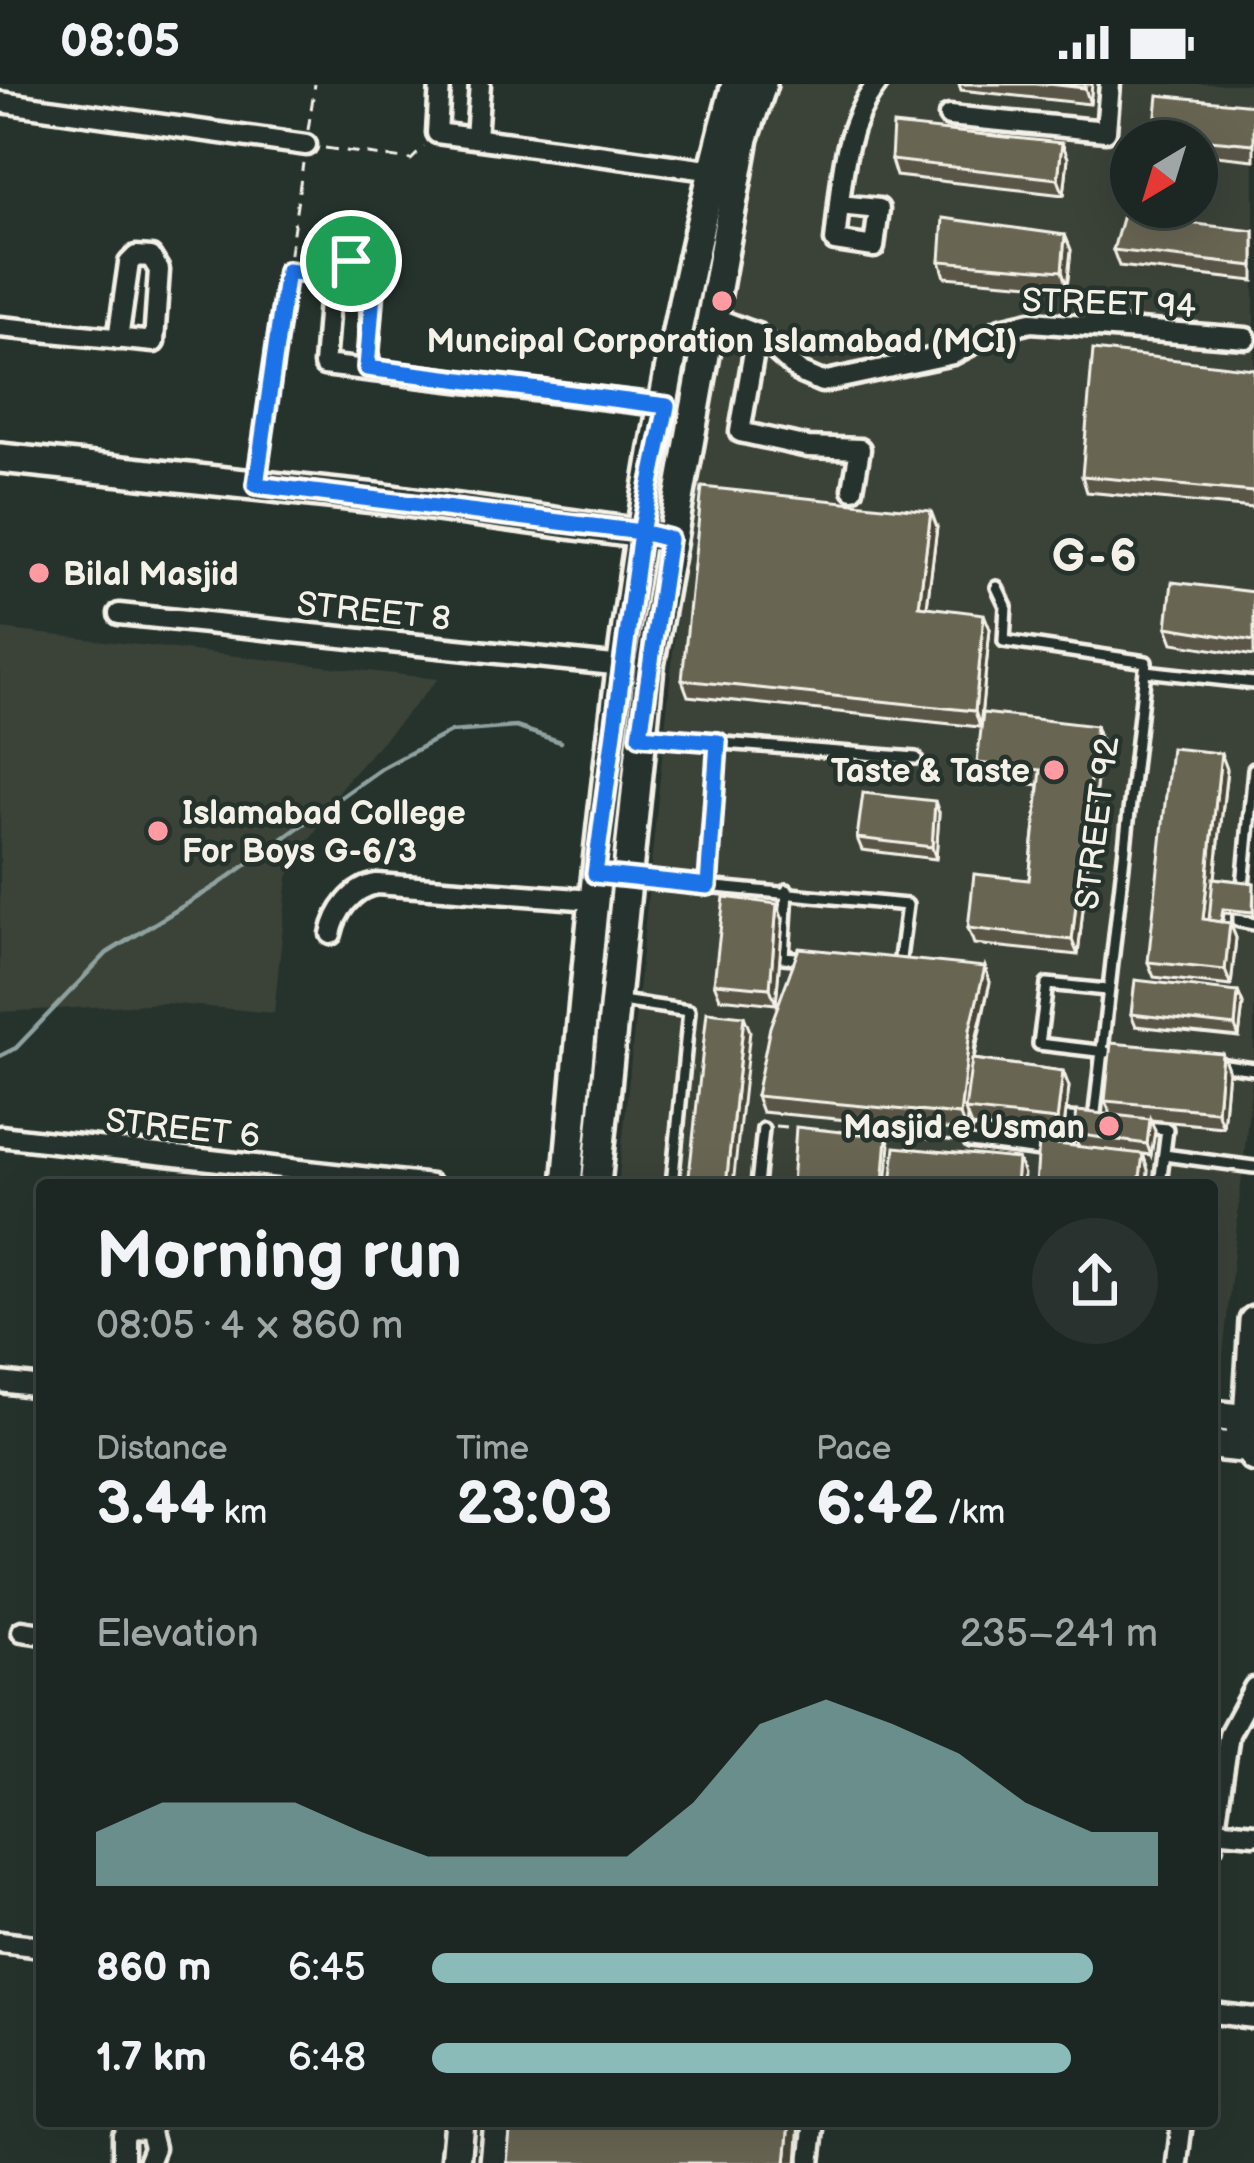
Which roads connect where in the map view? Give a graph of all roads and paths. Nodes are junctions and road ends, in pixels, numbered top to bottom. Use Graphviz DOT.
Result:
graph roads {
  1 [pos="315,84"];
  2 [pos="440,84"];
  3 [pos="480,84"];
  4 [pos="736,84"];
  5 [pos="762,84"];
  6 [pos="877,84"];
  7 [pos="1110,84"];
  8 [pos="0,102"];
  9 [pos="949,116"];
  10 [pos="437,133"];
  11 [pos="476,137"];
  12 [pos="306,145"];
  13 [pos="725,173"];
  14 [pos="839,205"];
  15 [pos="287,271"];
  16 [pos="331,277"];
  17 [pos="710,316"];
  18 [pos="0,327"];
  19 [pos="757,334"];
  20 [pos="1246,338"];
  21 [pos="118,339"];
  22 [pos="367,368"];
  23 [pos="667,406"];
  24 [pos="0,458"];
  25 [pos="256,485"];
  26 [pos="853,489"];
  27 [pos="641,532"];
  28 [pos="669,539"];
  29 [pos="997,587"];
  30 [pos="119,614"];
  31 [pos="623,666"];
  32 [pos="1146,667"];
  33 [pos="1254,683"];
  34 [pos="640,736"];
  35 [pos="718,742"];
  36 [pos="916,758"];
  37 [pos="1254,769"];
  38 [pos="624,878"];
  39 [pos="708,886"];
  40 [pos="1243,886"];
  41 [pos="594,887"];
  42 [pos="787,890"];
  43 [pos="1239,915"];
  44 [pos="1254,924"];
  45 [pos="332,934"];
  46 [pos="829,961"];
  47 [pos="876,965"];
  48 [pos="1107,990"];
  49 [pos="616,1001"];
  50 [pos="1102,1052"];
  51 [pos="1124,1054"];
  52 [pos="1211,1064"];
  53 [pos="1254,1069"];
  54 [pos="1094,1121"];
  55 [pos="1112,1123"];
  56 [pos="1130,1125"];
  57 [pos="764,1129"];
  58 [pos="0,1136"];
  59 [pos="974,1137"];
  60 [pos="1043,1151"];
  61 [pos="1067,1154"];
  62 [pos="1163,1160"];
  63 [pos="1139,1162"];
  64 [pos="1254,1167"];
  65 [pos="1042,1168"];
  66 [pos="257,1175"];
  67 [pos="293,1177"];
  68 [pos="328,1179"];
  69 [pos="568,1179"];
  70 [pos="597,1179"];
  71 [pos="673,1179"];
  72 [pos="758,1179"];
  73 [pos="1161,1179"];
  74 [pos="1254,1321"];
  75 [pos="1250,1379"];
  76 [pos="0,1382"];
  77 [pos="36,1386"];
  78 [pos="1218,1411"];
  79 [pos="1218,1415"];
  80 [pos="1251,1418"];
  81 [pos="1218,1446"];
  82 [pos="1248,1452"];
  83 [pos="1254,1688"];
  84 [pos="1218,1805"];
  85 [pos="1218,1831"];
  86 [pos="1254,1834"];
  87 [pos="0,1942"];
  88 [pos="36,1946"];
  89 [pos="1218,2014"];
  90 [pos="1254,2018"];
  91 [pos="139,2127"];
  92 [pos="148,2127"];
  93 [pos="458,2127"];
  94 [pos="475,2127"];
  95 [pos="497,2127"];
  96 [pos="513,2127"];
  97 [pos="814,2127"];
  98 [pos="1181,2127"];
  99 [pos="123,2163"];
  100 [pos="148,2163"];
  101 [pos="455,2163"];
  102 [pos="472,2163"];
  103 [pos="494,2163"];
  104 [pos="510,2163"];
  105 [pos="810,2163"];
  106 [pos="1178,2163"];
  1 -- 12 [label="path"];
  2 -- 10 [label="street"];
  3 -- 11 [label="street"];
  4 -- 13 [label="main road"];
  5 -- 13 [label="main road"];
  6 -- 14 [label="street"];
  7 -- 9 [label="street"];
  8 -- 12 [label="street"];
  10 -- 11 [label="street"];
  10 -- 12 [label="path"];
  11 -- 13 [label="street"];
  12 -- 15 [label="path"];
  13 -- 17 [label="main road"];
  13 -- 23 [label="main road"];
  15 -- 16 [label="path"];
  15 -- 25 [label="path"];
  16 -- 22 [label="street"];
  16 -- 22 [label="street"];
  17 -- 19 [label="street, STREET 94"];
  17 -- 28 [label="main road"];
  18 -- 21 [label="street"];
  19 -- 20 [label="street, STREET 94"];
  19 -- 26 [label="street"];
  21 -- 21 [label="street"];
  22 -- 23 [label="street"];
  23 -- 27 [label="main road"];
  24 -- 25 [label="main road"];
  25 -- 27 [label="main road"];
  27 -- 28 [label="main road"];
  27 -- 31 [label="main road"];
  28 -- 34 [label="main road"];
  29 -- 32 [label="lane"];
  30 -- 31 [label="street, STREET 8"];
  31 -- 41 [label="main road"];
  32 -- 33 [label="lane"];
  32 -- 48 [label="lane, STREET 92"];
  34 -- 35 [label="lane"];
  34 -- 38 [label="main road"];
  35 -- 36 [label="lane"];
  35 -- 39 [label="lane"];
  37 -- 40 [label="lane"];
  38 -- 39 [label="lane"];
  38 -- 41 [label="main road"];
  38 -- 49 [label="main road"];
  39 -- 42 [label="lane"];
  41 -- 45 [label="street"];
  41 -- 69 [label="main road"];
  42 -- 46 [label="lane"];
  42 -- 47 [label="lane"];
  43 -- 44 [label="lane"];
  48 -- 50 [label="lane, STREET 92"];
  48 -- 50 [label="lane"];
  49 -- 70 [label="main road"];
  49 -- 71 [label="lane"];
  50 -- 51 [label="lane"];
  50 -- 54 [label="lane, STREET 92"];
  52 -- 53 [label="lane"];
  54 -- 55 [label="lane"];
  54 -- 59 [label="lane"];
  56 -- 62 [label="lane"];
  57 -- 59 [label="path"];
  57 -- 72 [label="lane"];
  58 -- 66 [label="street, STREET 6"];
  59 -- 60 [label="lane"];
  60 -- 61 [label="lane"];
  60 -- 65 [label="lane"];
  62 -- 63 [label="lane"];
  62 -- 64 [label="lane"];
  62 -- 73 [label="lane"];
  66 -- 67 [label="street, STREET 6"];
  67 -- 68 [label="street, STREET 6"];
  74 -- 75 [label="main road"];
  75 -- 78 [label="main road"];
  75 -- 80 [label="main road"];
  76 -- 77 [label="street"];
  79 -- 80 [label="main road"];
  80 -- 82 [label="main road"];
  81 -- 82 [label="main road"];
  83 -- 84 [label="street"];
  85 -- 86 [label="street"];
  87 -- 88 [label="street"];
  89 -- 90 [label="street"];
  91 -- 99 [label="street"];
  92 -- 100 [label="street"];
  93 -- 101 [label="main road"];
  94 -- 102 [label="main road"];
  95 -- 103 [label="main road"];
  96 -- 104 [label="main road"];
  97 -- 105 [label="street"];
  98 -- 106 [label="street"];
}
